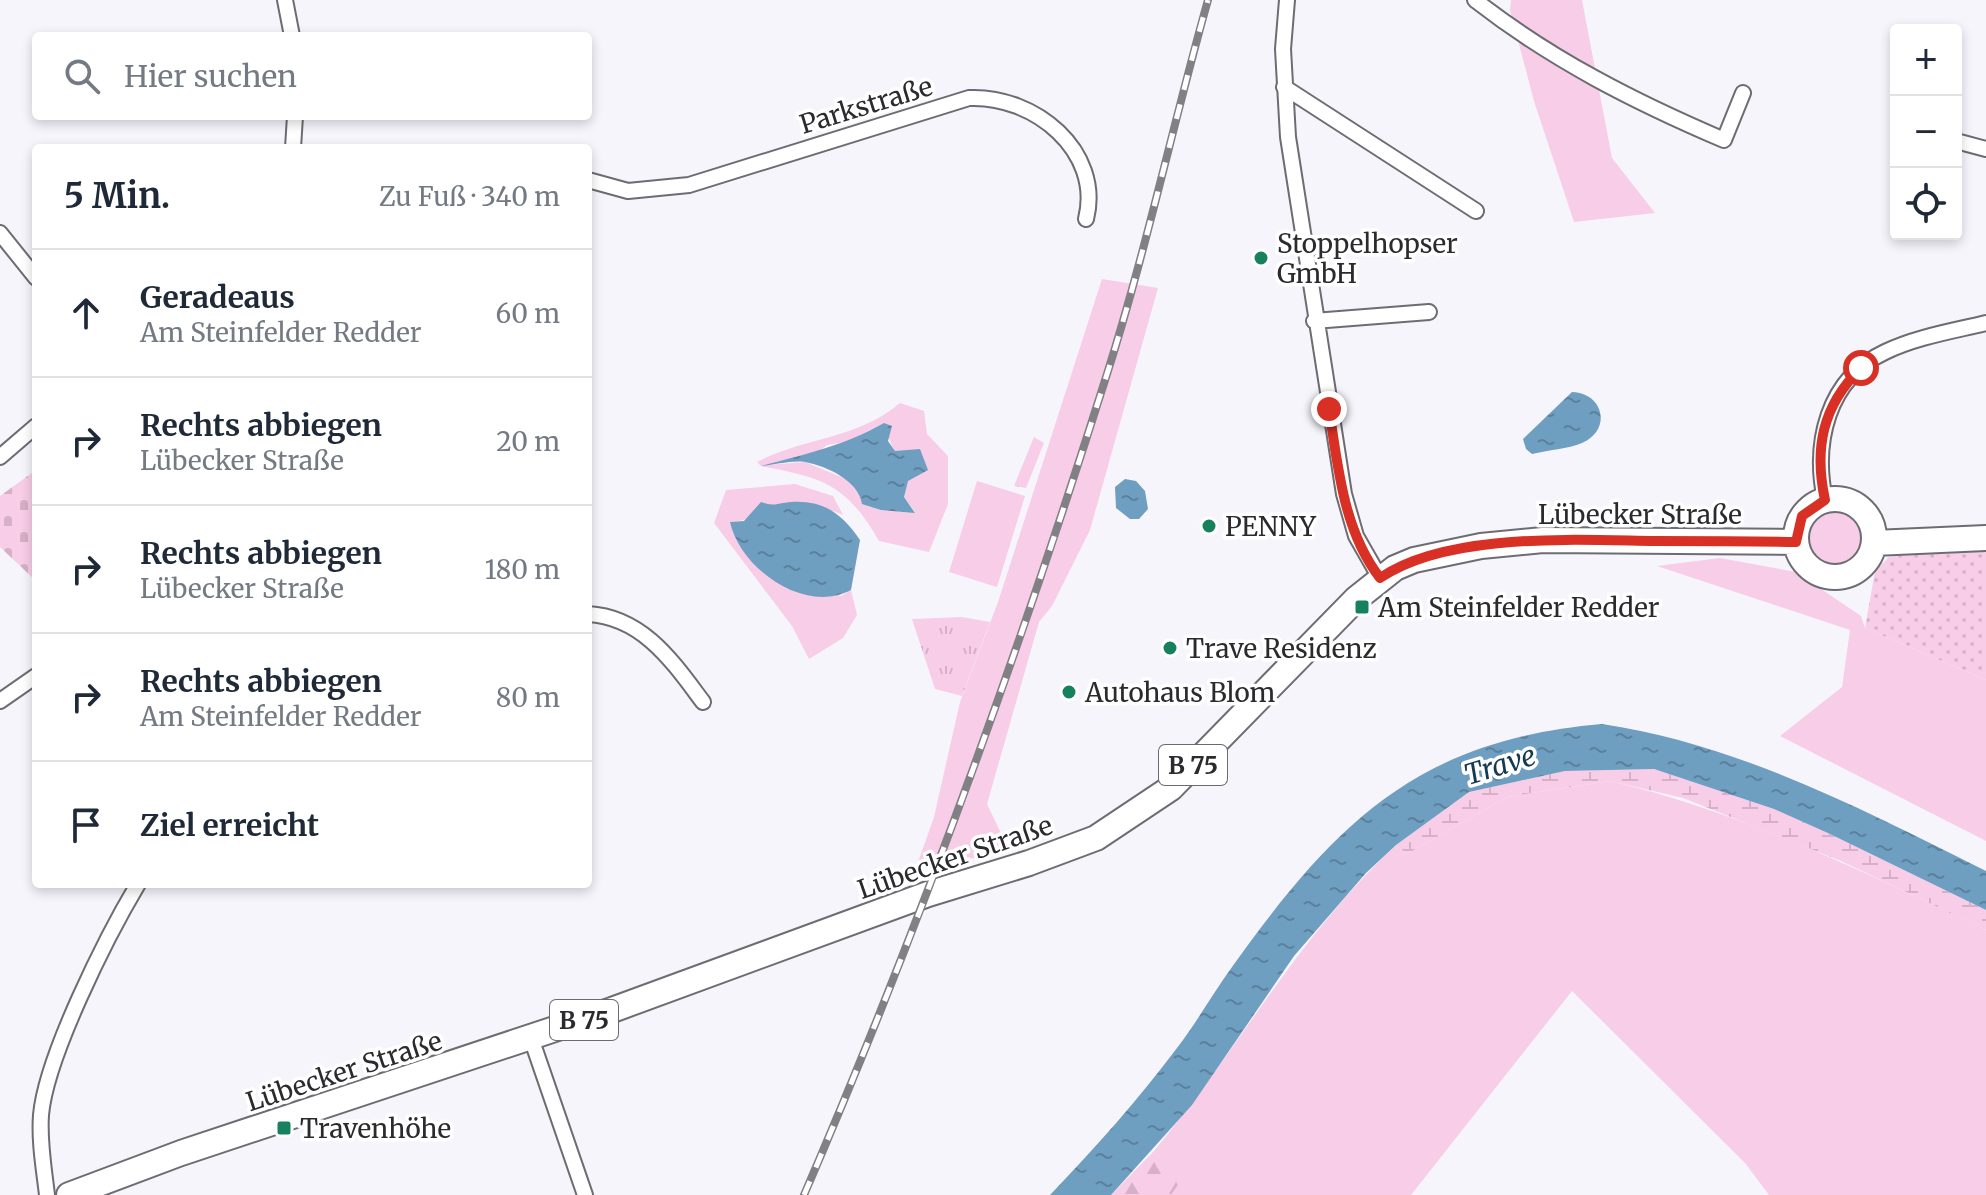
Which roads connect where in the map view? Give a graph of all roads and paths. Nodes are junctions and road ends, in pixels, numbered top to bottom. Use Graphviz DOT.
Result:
graph roads {
  1 [pos="285,0"];
  2 [pos="1287,0"];
  3 [pos="1475,0"];
  4 [pos="291,32"];
  5 [pos="1284,87"];
  6 [pos="1743,93"];
  7 [pos="295,120"];
  8 [pos="1962,143"];
  9 [pos="293,144"];
  10 [pos="1986,149"];
  11 [pos="592,181"];
  12 [pos="1476,211"];
  13 [pos="1086,219"];
  14 [pos="0,233"];
  15 [pos="32,273"];
  16 [pos="1429,312"];
  17 [pos="1314,321"];
  18 [pos="1986,323"];
  19 [pos="32,429"];
  20 [pos="0,457"];
  21 [pos="1825,500"];
  22 [pos="1986,538"];
  23 [pos="1796,542"];
  24 [pos="1874,543"];
  25 [pos="1380,578"];
  26 [pos="592,615"];
  27 [pos="32,679"];
  28 [pos="0,701"];
  29 [pos="703,702"];
  30 [pos="136,888"];
  31 [pos="531,1038"];
  32 [pos="47,1195"];
  33 [pos="69,1195"];
  34 [pos="585,1195"];
  1 -- 4 [label="street"];
  2 -- 5 [label="street"];
  3 -- 6 [label="street"];
  5 -- 12 [label="street"];
  5 -- 17 [label="street"];
  7 -- 9 [label="street"];
  8 -- 10 [label="street"];
  11 -- 13 [label="street, Parkstraße"];
  14 -- 15 [label="street"];
  16 -- 17 [label="street"];
  17 -- 25 [label="street"];
  18 -- 21 [label="street"];
  19 -- 20 [label="street"];
  21 -- 23 [label="main road"];
  21 -- 24 [label="main road"];
  22 -- 24 [label="main road"];
  23 -- 24 [label="main road"];
  23 -- 25 [label="main road, Lübecker Straße / B 75"];
  25 -- 31 [label="main road, Lübecker Straße / B 75"];
  26 -- 29 [label="street"];
  27 -- 28 [label="street"];
  30 -- 32 [label="street"];
  31 -- 33 [label="main road, Lübecker Straße / B 75"];
  31 -- 34 [label="street"];
}
